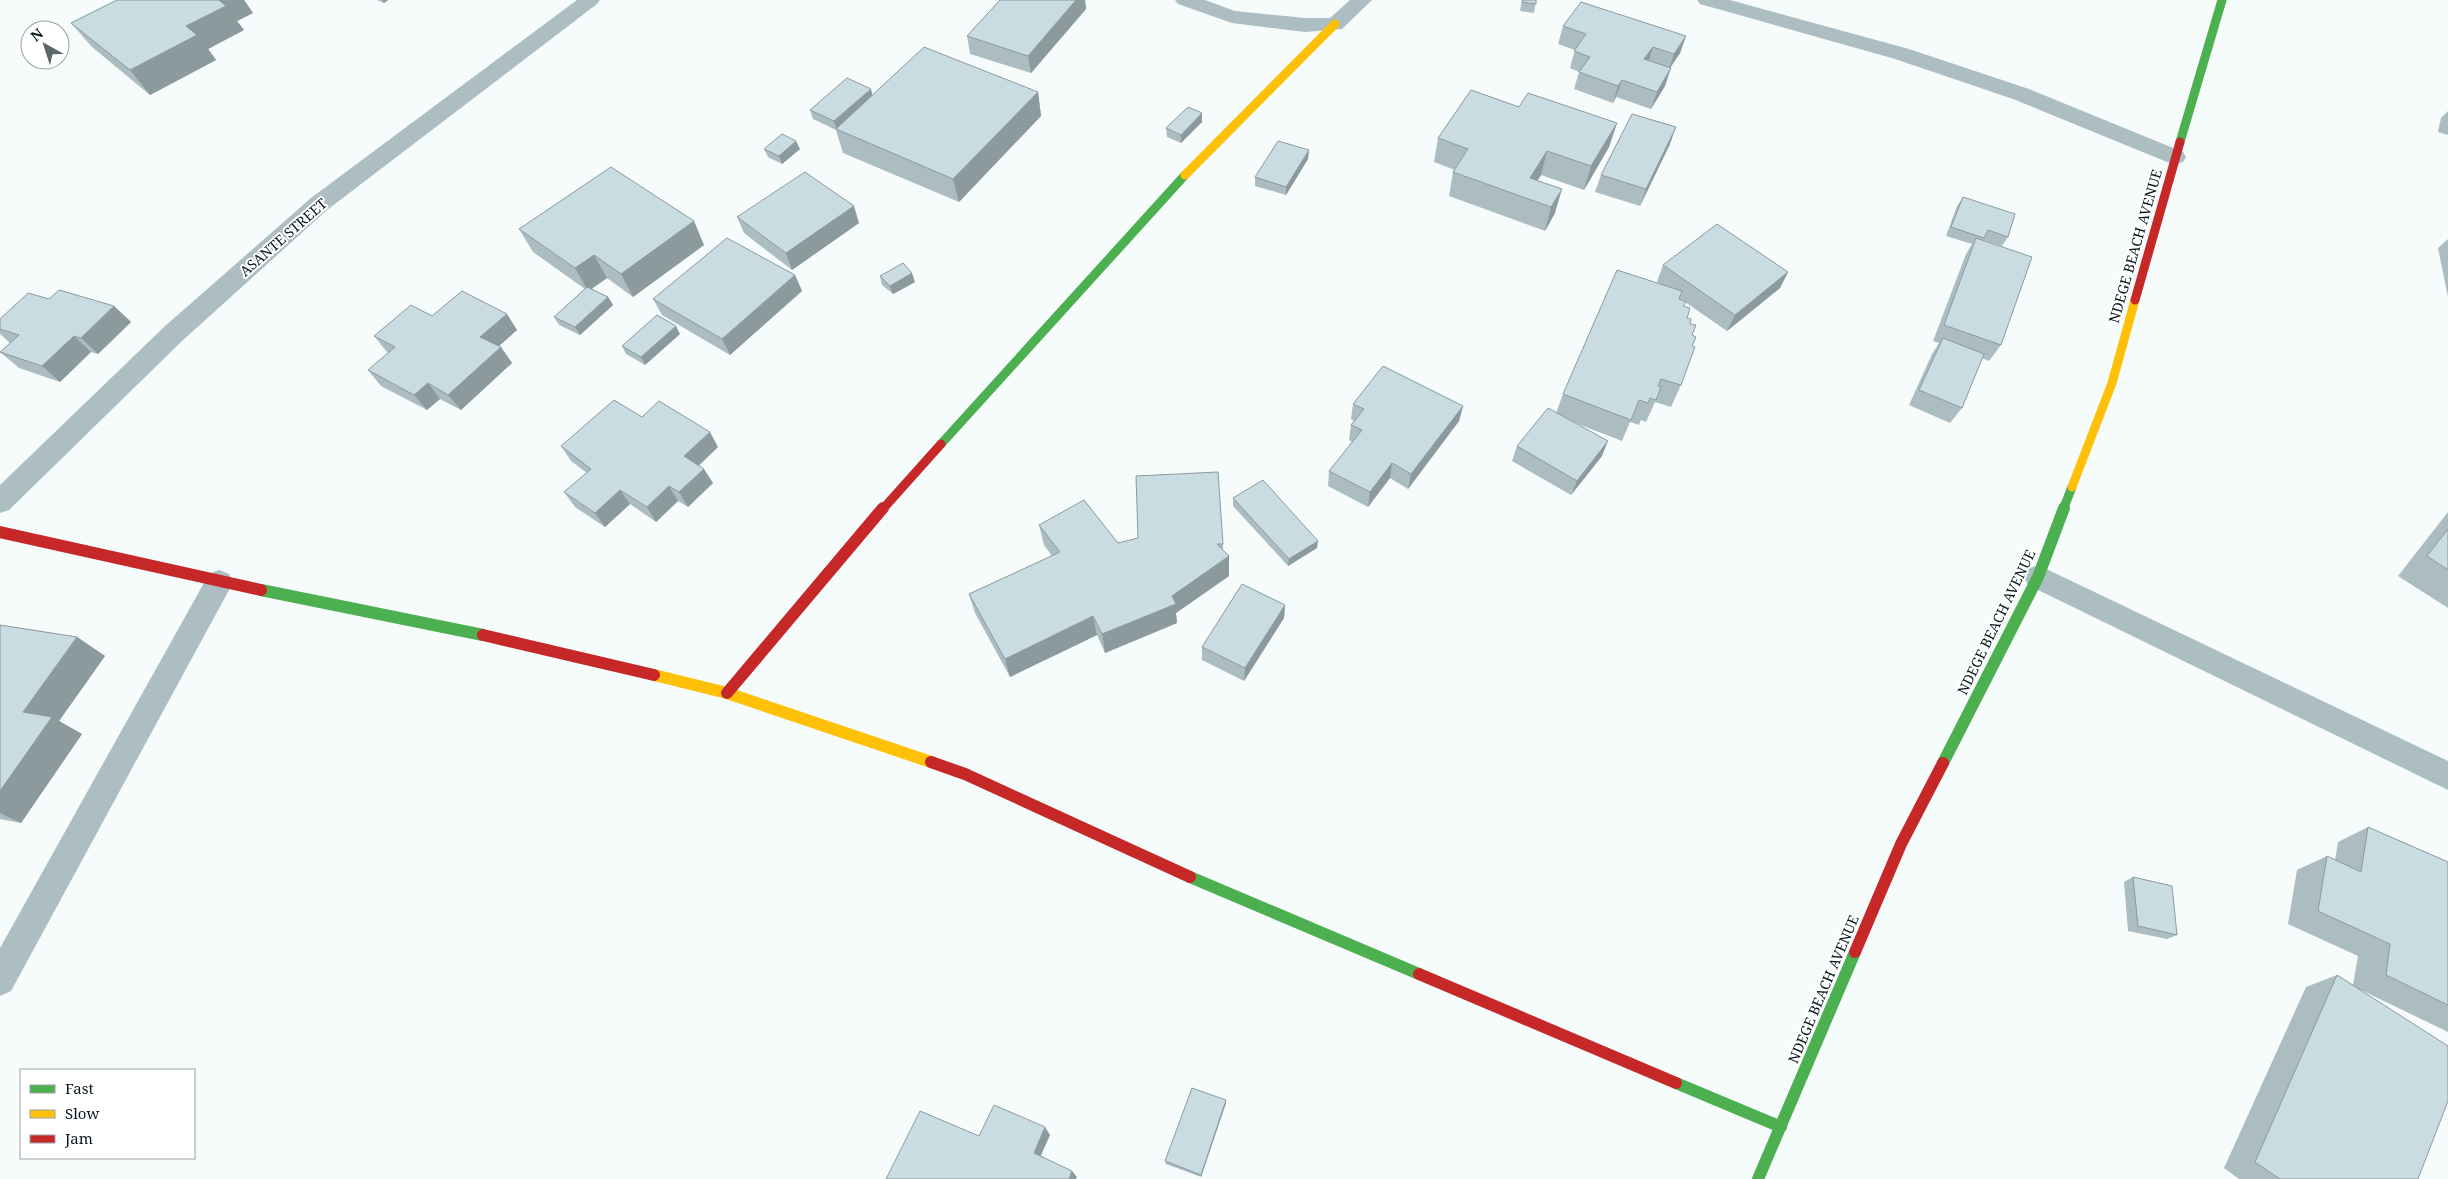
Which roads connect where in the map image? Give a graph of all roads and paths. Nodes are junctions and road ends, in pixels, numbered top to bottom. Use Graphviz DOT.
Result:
graph roads {
  1 [pos="590,0"];
  2 [pos="1185,0"];
  3 [pos="1362,0"];
  4 [pos="1707,0"];
  5 [pos="2222,0"];
  6 [pos="1335,24"];
  7 [pos="2175,157"];
  8 [pos="0,502"];
  9 [pos="0,532"];
  10 [pos="2038,577"];
  11 [pos="218,582"];
  12 [pos="728,693"];
  13 [pos="2448,776"];
  14 [pos="0,980"];
  15 [pos="1781,1127"];
  16 [pos="1758,1179"];
  1 -- 8 [label="street, ASANTE STREET"];
  2 -- 6 [label="street"];
  3 -- 6 [label="street"];
  4 -- 7 [label="street"];
  5 -- 7 [label="street, NDEGE BEACH AVENUE"];
  6 -- 12 [label="street"];
  7 -- 10 [label="street, NDEGE BEACH AVENUE"];
  9 -- 11 [label="street"];
  10 -- 13 [label="street"];
  10 -- 15 [label="street, NDEGE BEACH AVENUE"];
  11 -- 12 [label="street"];
  11 -- 14 [label="street"];
  12 -- 15 [label="street"];
  15 -- 16 [label="street, NDEGE BEACH AVENUE"];
}
